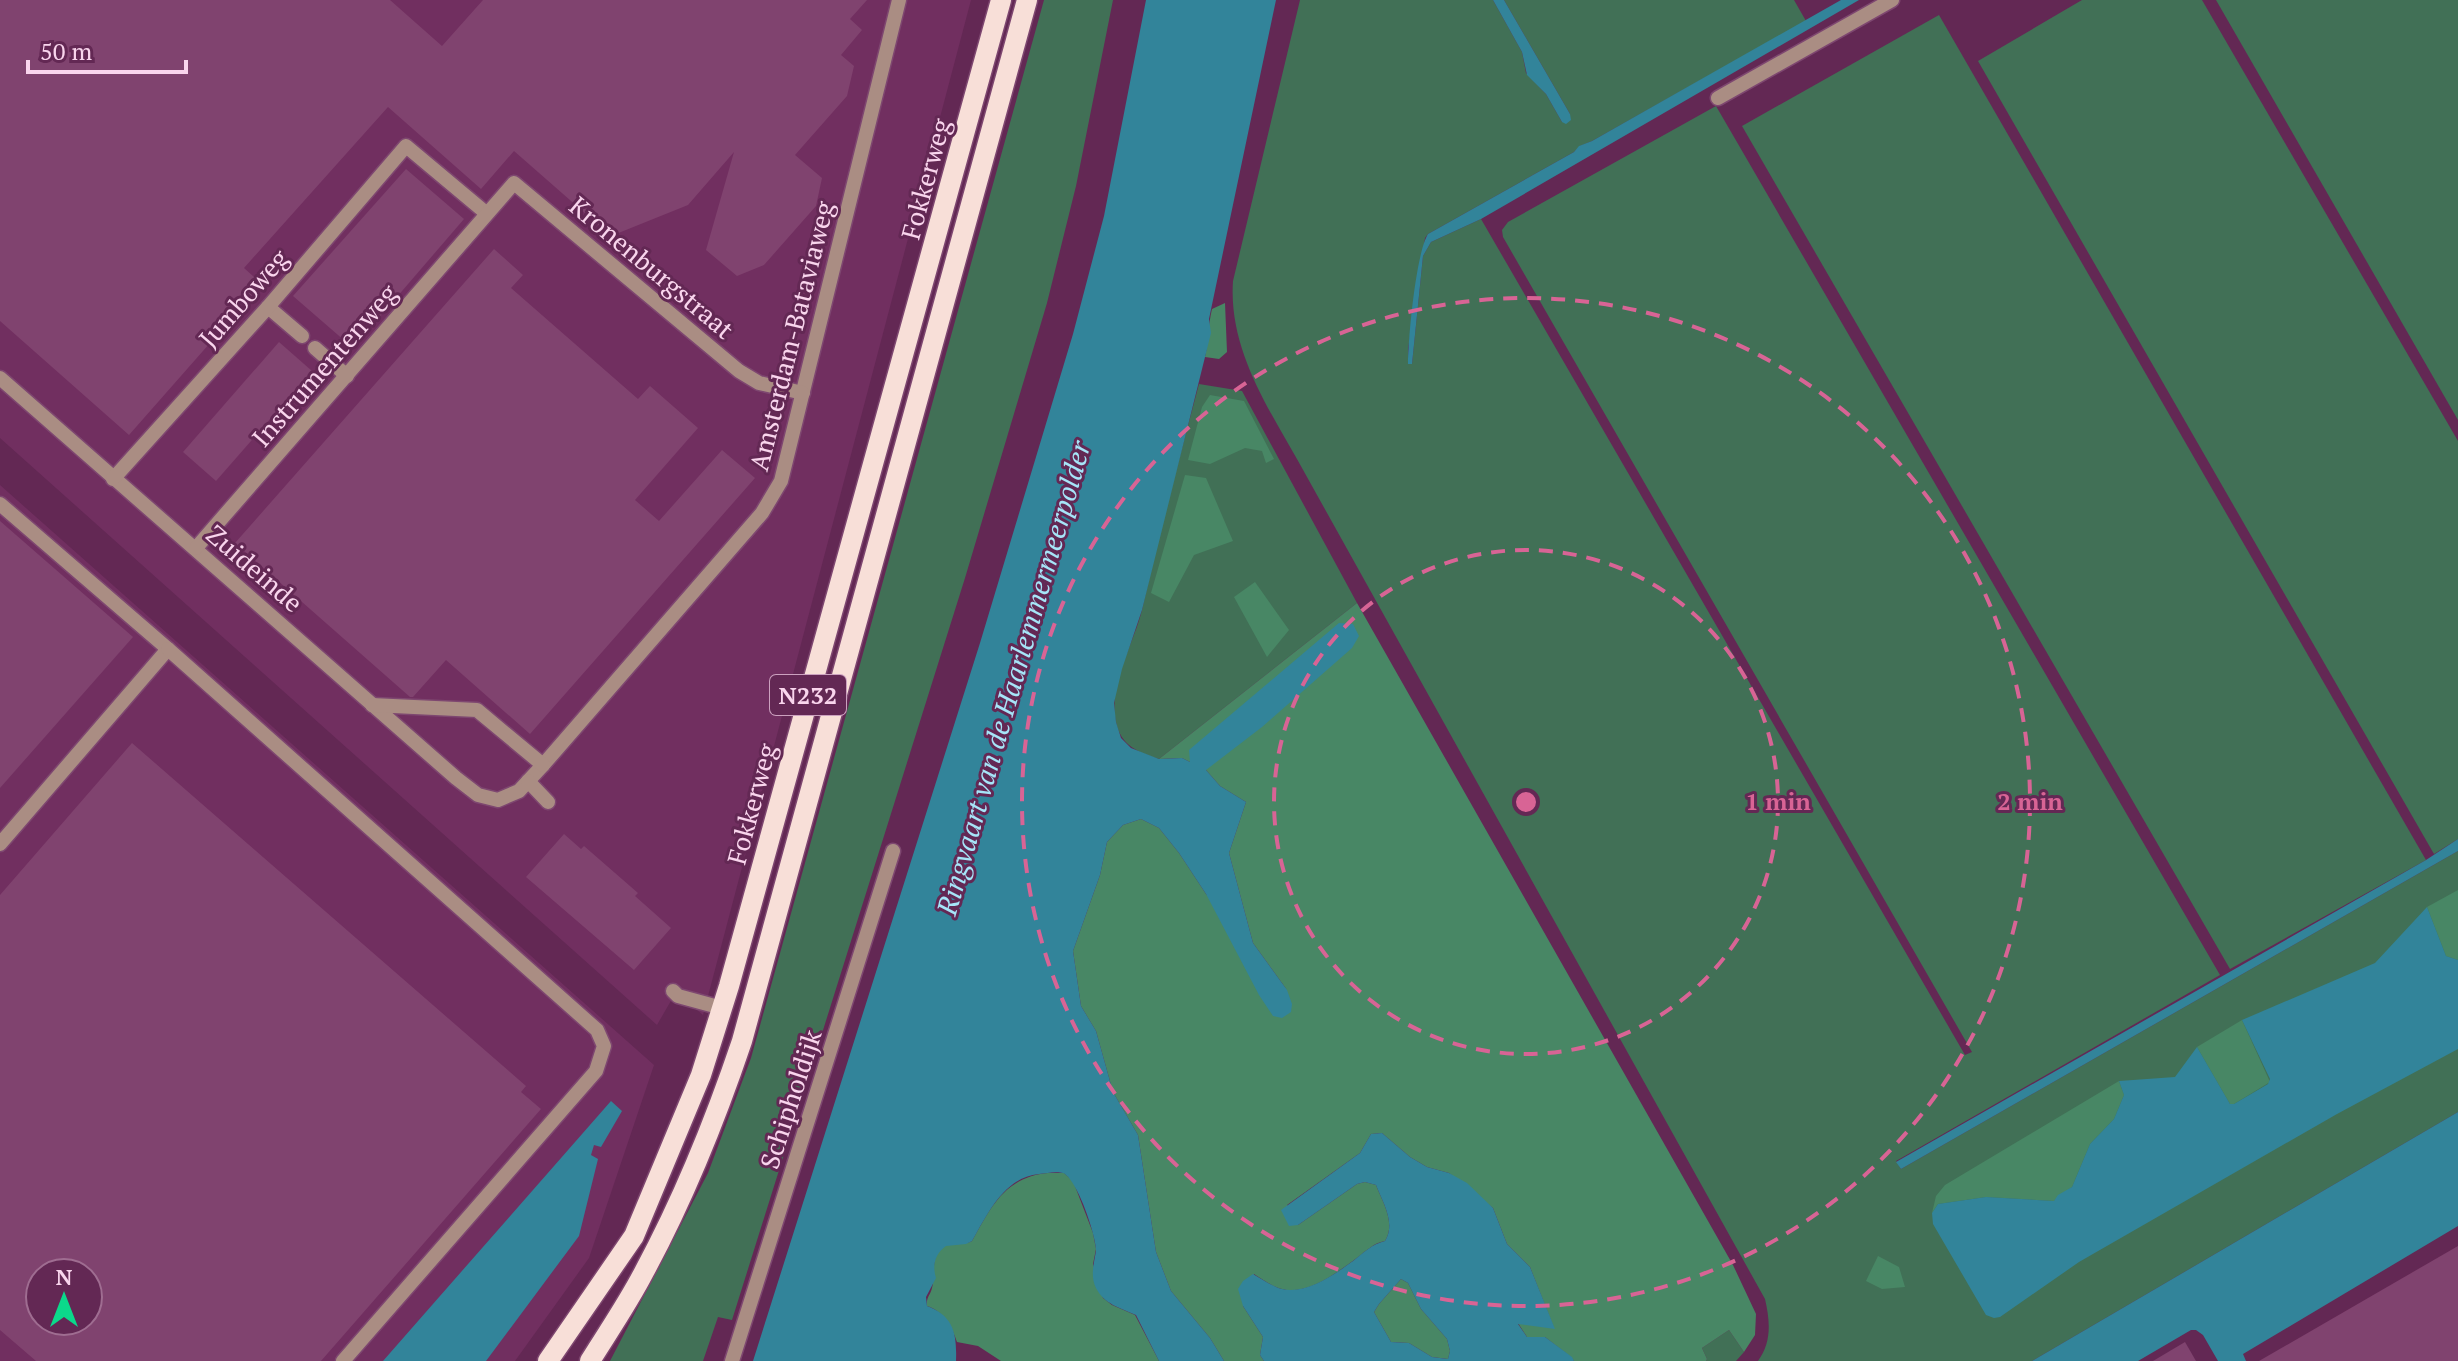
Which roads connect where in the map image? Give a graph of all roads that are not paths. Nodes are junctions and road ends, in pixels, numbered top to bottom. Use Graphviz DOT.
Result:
graph roads {
  1 [pos="899,0"];
  2 [pos="1001,0"];
  3 [pos="1027,0"];
  4 [pos="1892,0"];
  5 [pos="1718,98"];
  6 [pos="486,213"];
  7 [pos="268,307"];
  8 [pos="302,336"];
  9 [pos="315,348"];
  10 [pos="347,376"];
  11 [pos="0,378"];
  12 [pos="803,393"];
  13 [pos="113,479"];
  14 [pos="0,504"];
  15 [pos="196,548"];
  16 [pos="168,649"];
  17 [pos="372,705"];
  18 [pos="543,765"];
  19 [pos="528,781"];
  20 [pos="478,795"];
  21 [pos="548,802"];
  22 [pos="0,844"];
  23 [pos="893,851"];
  24 [pos="673,991"];
  25 [pos="722,1008"];
  26 [pos="343,1361"];
  27 [pos="548,1361"];
  28 [pos="590,1361"];
  29 [pos="732,1361"];
  1 -- 12 [label="street, Amsterdam-Bataviaweg"];
  2 -- 25 [label="main road, Fokkerweg / N232"];
  3 -- 28 [label="main road, Fokkerweg / N232"];
  4 -- 5 [label="street"];
  6 -- 7 [label="street, Jumboweg"];
  6 -- 10 [label="street, Instrumentenweg"];
  6 -- 12 [label="street, Kronenburgstraat"];
  7 -- 8 [label="street"];
  7 -- 13 [label="street, Jumboweg"];
  9 -- 10 [label="street"];
  10 -- 15 [label="street, Instrumentenweg"];
  11 -- 13 [label="street, Zuideinde"];
  12 -- 18 [label="street, Amsterdam-Bataviaweg"];
  13 -- 15 [label="street, Zuideinde"];
  14 -- 16 [label="street"];
  15 -- 17 [label="street, Zuideinde"];
  16 -- 22 [label="street"];
  16 -- 26 [label="street"];
  17 -- 18 [label="street"];
  17 -- 20 [label="street, Zuideinde"];
  18 -- 19 [label="street, Amsterdam-Bataviaweg"];
  19 -- 20 [label="street, Amsterdam-Bataviaweg"];
  19 -- 21 [label="street"];
  23 -- 29 [label="street, Schipholdijk"];
  24 -- 25 [label="street"];
  25 -- 27 [label="main road, Fokkerweg / N232"];
}
